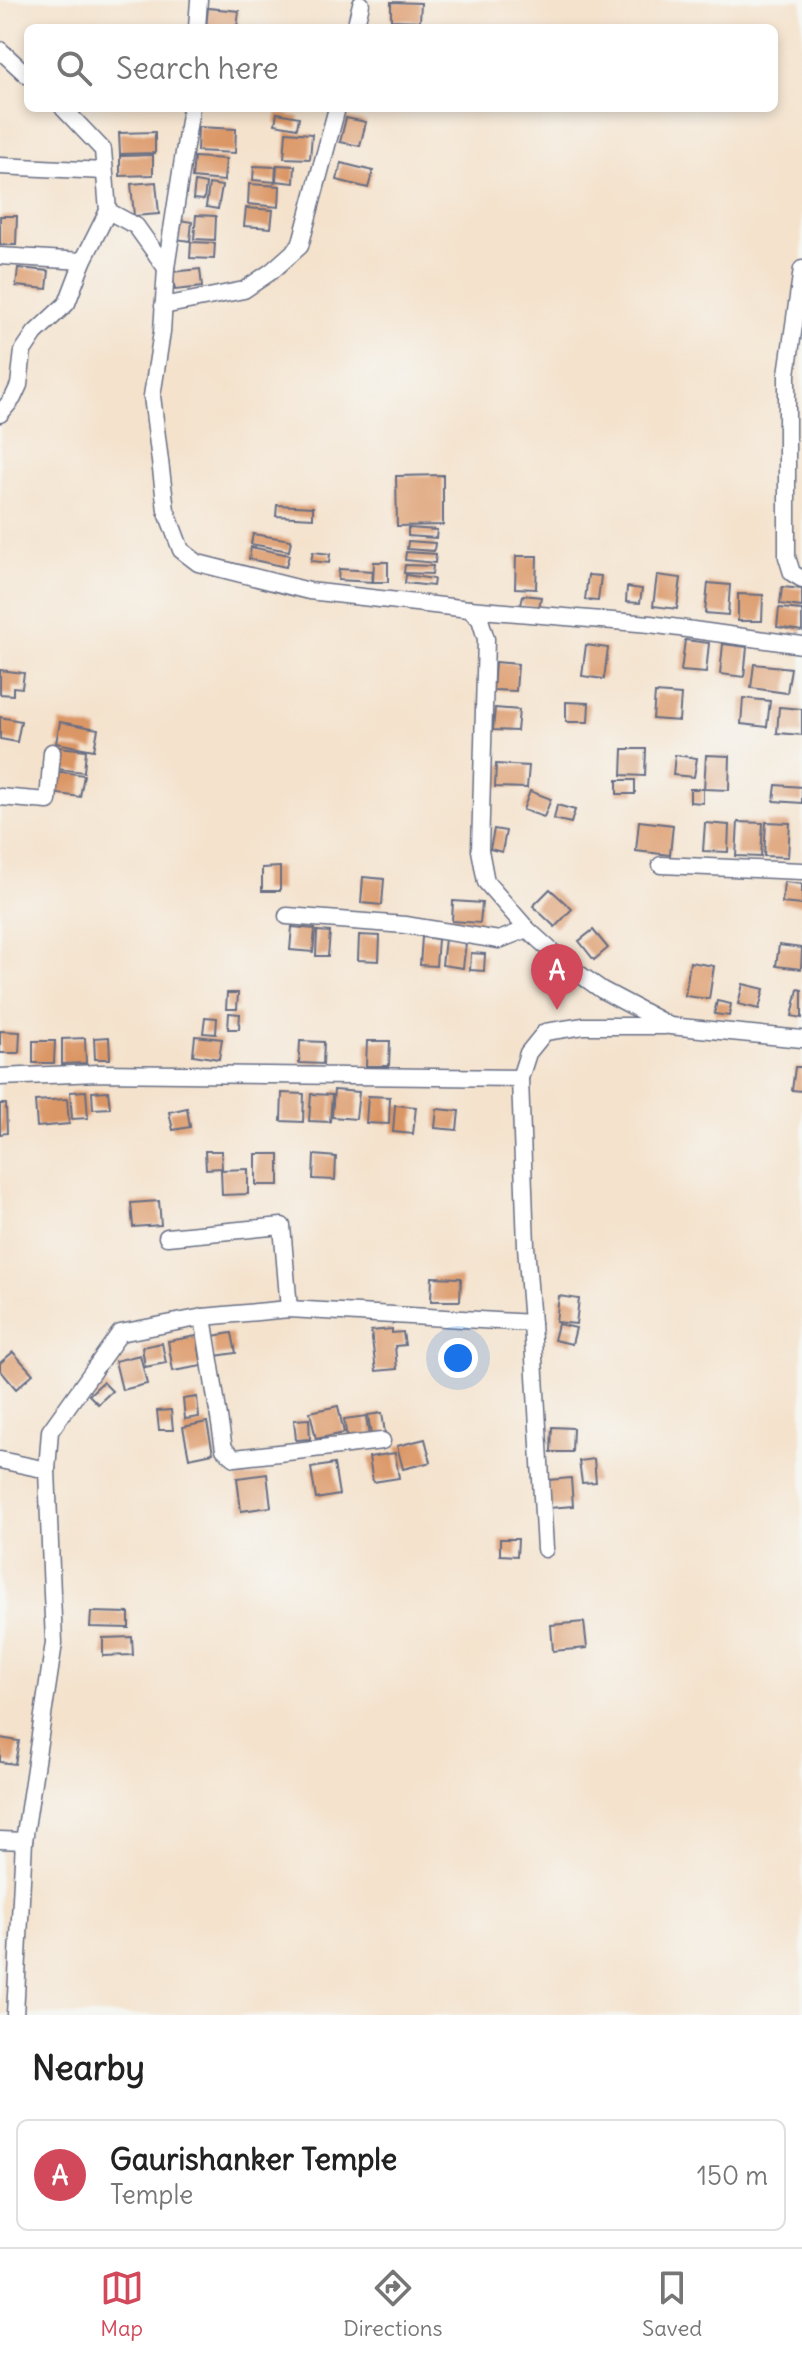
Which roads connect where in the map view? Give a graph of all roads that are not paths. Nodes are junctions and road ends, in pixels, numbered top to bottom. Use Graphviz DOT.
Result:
graph roads {
  1 [pos="199,0"];
  2 [pos="361,4"];
  3 [pos="197,24"];
  4 [pos="356,24"];
  5 [pos="0,50"];
  6 [pos="24,72"];
  7 [pos="67,112"];
  8 [pos="190,112"];
  9 [pos="336,112"];
  10 [pos="0,166"];
  11 [pos="104,171"];
  12 [pos="108,211"];
  13 [pos="0,256"];
  14 [pos="83,261"];
  15 [pos="166,268"];
  16 [pos="802,269"];
  17 [pos="163,306"];
  18 [pos="0,414"];
  19 [pos="802,579"];
  20 [pos="469,609"];
  21 [pos="802,645"];
  22 [pos="52,752"];
  23 [pos="0,797"];
  24 [pos="661,865"];
  25 [pos="802,871"];
  26 [pos="287,916"];
  27 [pos="527,929"];
  28 [pos="670,1026"];
  29 [pos="802,1039"];
  30 [pos="0,1077"];
  31 [pos="520,1078"];
  32 [pos="167,1237"];
  33 [pos="289,1309"];
  34 [pos="203,1317"];
  35 [pos="532,1323"];
  36 [pos="382,1441"];
  37 [pos="0,1460"];
  38 [pos="47,1470"];
  39 [pos="545,1549"];
  40 [pos="0,1840"];
  41 [pos="24,1841"];
  42 [pos="15,2015"];
  1 -- 3 [label="street"];
  2 -- 4 [label="street"];
  5 -- 6 [label="street"];
  7 -- 11 [label="street"];
  8 -- 15 [label="street"];
  9 -- 17 [label="street"];
  10 -- 11 [label="street"];
  11 -- 12 [label="street"];
  12 -- 14 [label="street"];
  12 -- 15 [label="street"];
  13 -- 14 [label="street"];
  14 -- 18 [label="street"];
  15 -- 17 [label="street"];
  16 -- 19 [label="street"];
  17 -- 20 [label="street"];
  20 -- 21 [label="street"];
  20 -- 27 [label="street"];
  22 -- 23 [label="street"];
  24 -- 25 [label="street"];
  26 -- 27 [label="street"];
  27 -- 28 [label="street"];
  28 -- 29 [label="street"];
  28 -- 31 [label="street"];
  30 -- 31 [label="street"];
  31 -- 35 [label="street"];
  32 -- 33 [label="street"];
  33 -- 34 [label="street"];
  33 -- 35 [label="street"];
  34 -- 36 [label="street"];
  34 -- 38 [label="street"];
  35 -- 39 [label="street"];
  37 -- 38 [label="street"];
  38 -- 41 [label="street"];
  40 -- 41 [label="street"];
  41 -- 42 [label="street"];
}
